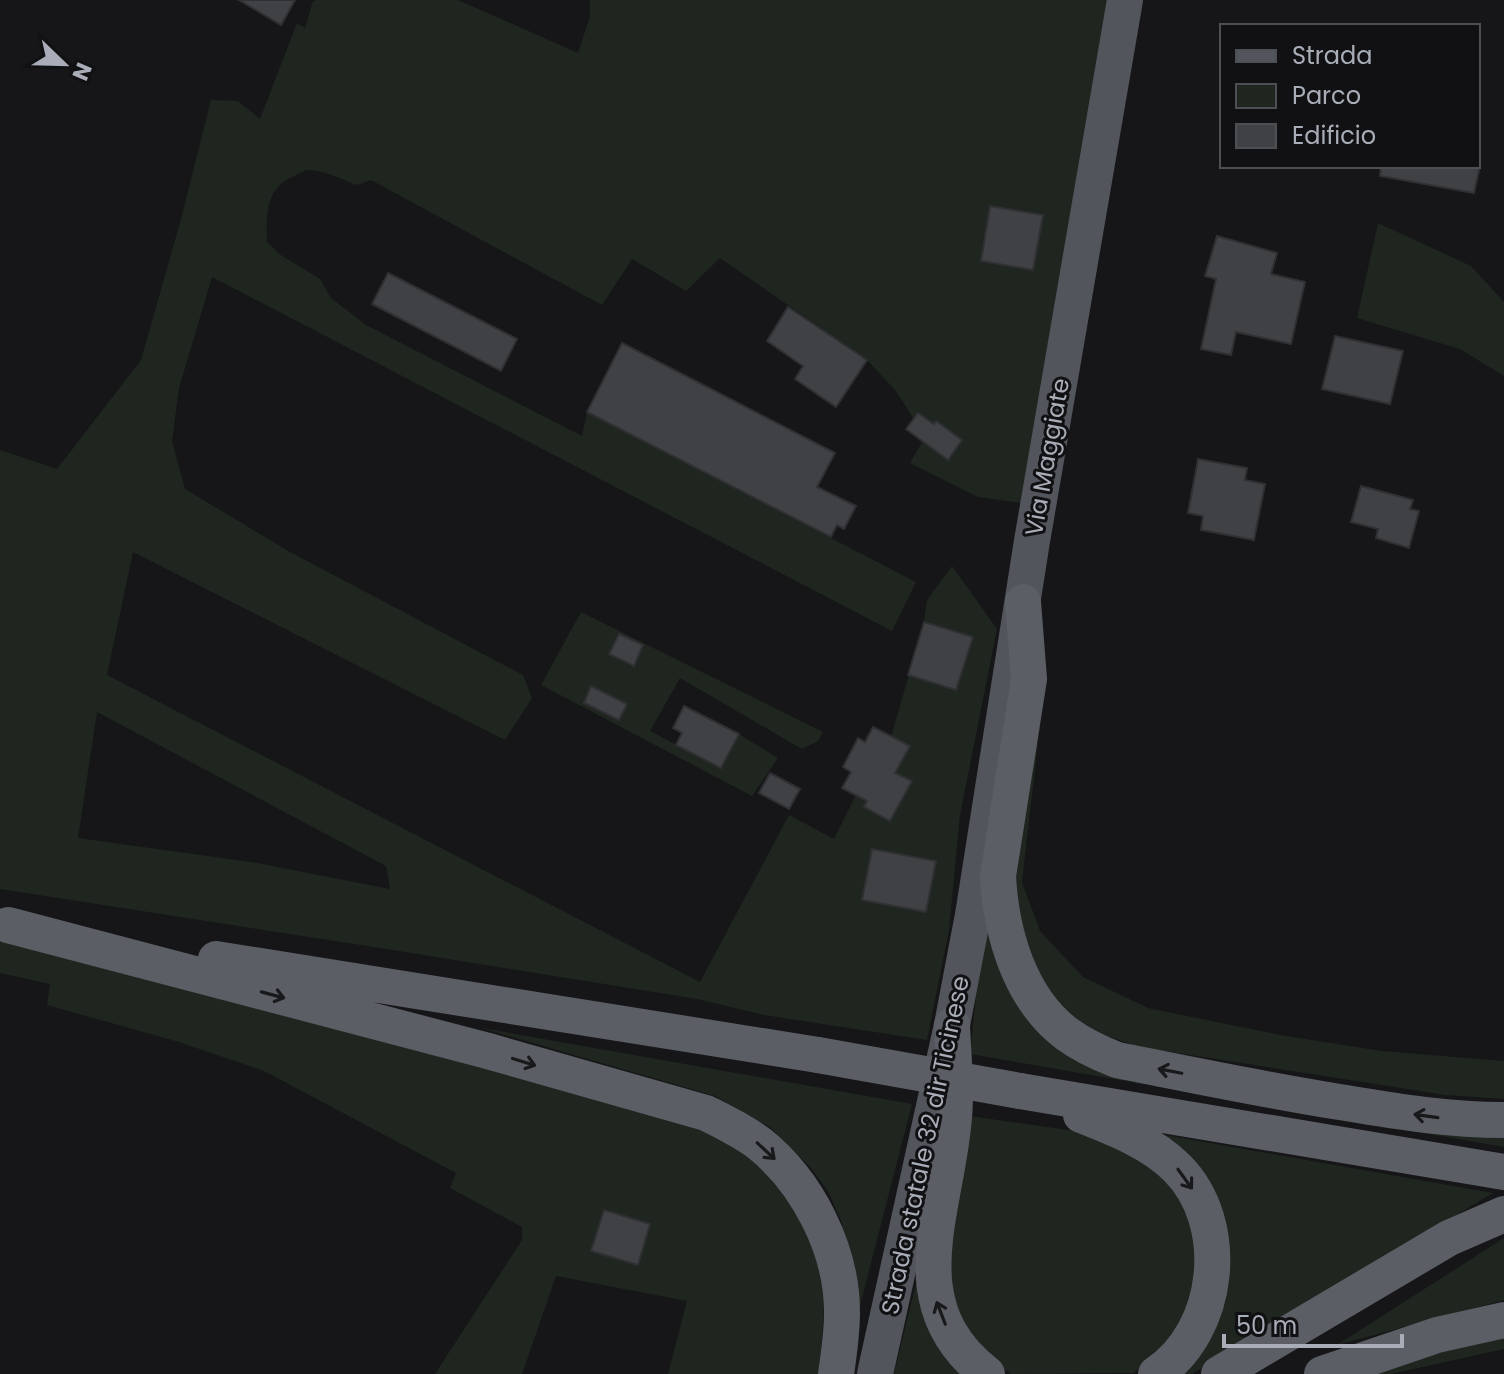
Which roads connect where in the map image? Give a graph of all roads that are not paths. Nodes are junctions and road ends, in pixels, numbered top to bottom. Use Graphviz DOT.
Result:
graph roads {
  1 [pos="1125,0"];
  2 [pos="1023,602"];
  3 [pos="973,915"];
  4 [pos="4,925"];
  5 [pos="952,1025"];
  6 [pos="1020,1091"];
  7 [pos="1504,1120"];
  8 [pos="1504,1172"];
  9 [pos="1504,1216"];
  10 [pos="1504,1320"];
  11 [pos="836,1374"];
  12 [pos="875,1374"];
  13 [pos="987,1374"];
  14 [pos="1156,1374"];
  15 [pos="1219,1374"];
  16 [pos="1260,1374"];
  17 [pos="1322,1374"];
  1 -- 2 [label="main road, Via Maggiate"];
  2 -- 3 [label="main road, Via Maggiate"];
  7 -- 2 [label="highway, one-way"];
  3 -- 5 [label="main road, Strada statale 32 dir Ticinese"];
  4 -- 6 [label="highway, bridge"];
  4 -- 11 [label="highway, one-way"];
  5 -- 12 [label="main road, Strada statale 32 dir Ticinese"];
  13 -- 5 [label="highway, one-way"];
  6 -- 8 [label="highway"];
  6 -- 14 [label="highway, one-way"];
  9 -- 15 [label="highway"];
  9 -- 16 [label="highway"];
  10 -- 17 [label="highway"];
}
